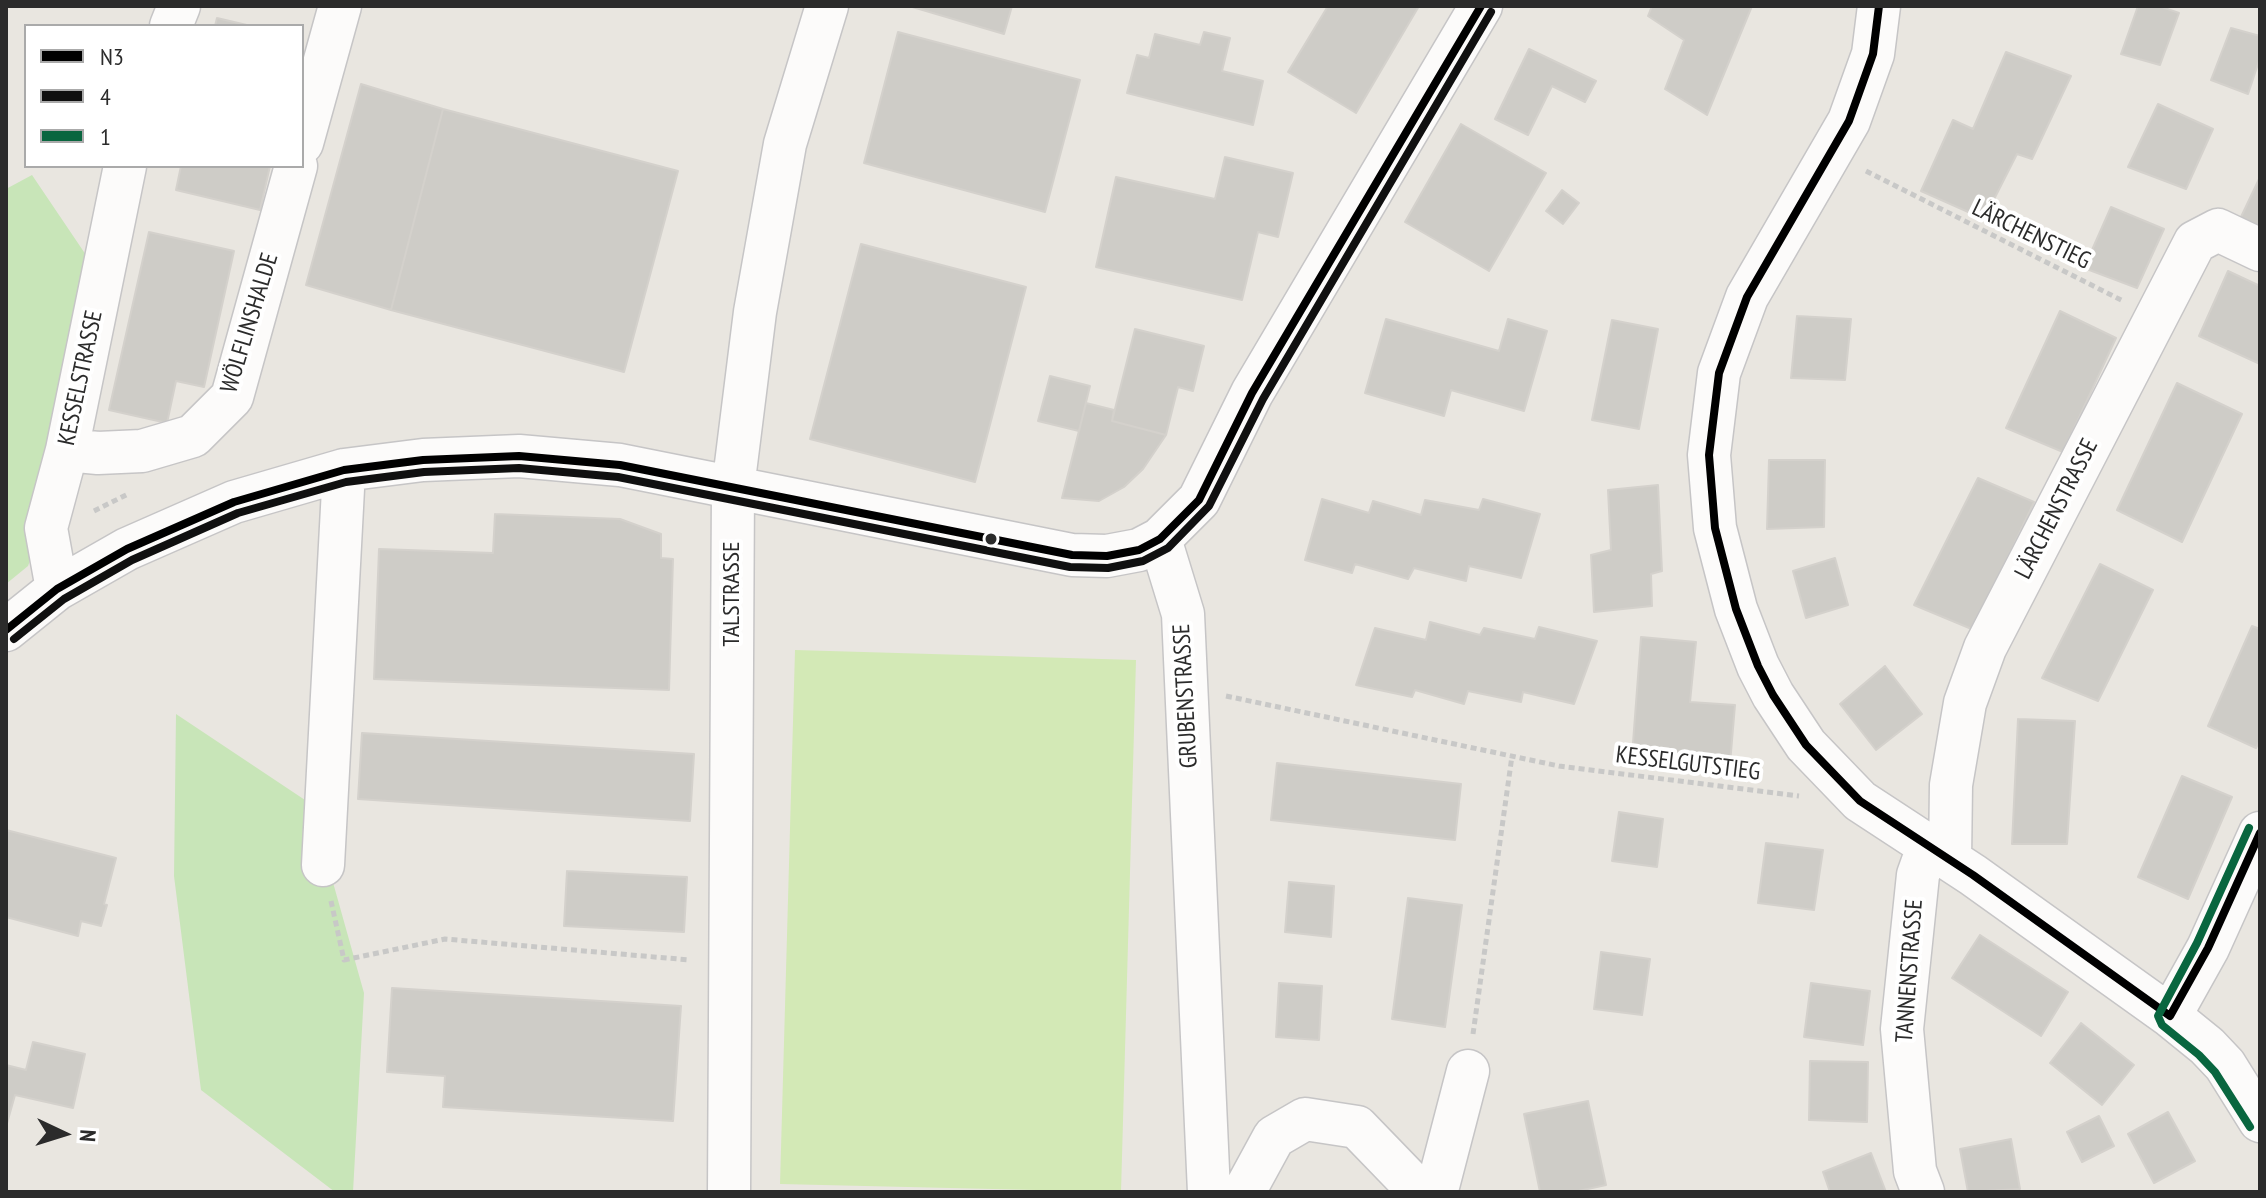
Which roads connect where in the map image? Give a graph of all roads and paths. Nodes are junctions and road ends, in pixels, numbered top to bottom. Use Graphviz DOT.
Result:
graph roads {
  1 [pos="340,6"];
  2 [pos="827,6"];
  3 [pos="1481,6"];
  4 [pos="1879,6"];
  5 [pos="304,136"];
  6 [pos="125,168"];
  7 [pos="295,168"];
  8 [pos="1889,185"];
  9 [pos="2260,250"];
  10 [pos="2156,317"];
  11 [pos="67,450"];
  12 [pos="344,470"];
  13 [pos="733,488"];
  14 [pos="1160,539"];
  15 [pos="57,589"];
  16 [pos="6,630"];
  17 [pos="1186,687"];
  18 [pos="1512,756"];
  19 [pos="1860,801"];
  20 [pos="2260,833"];
  21 [pos="1939,853"];
  22 [pos="323,865"];
  23 [pos="731,964"];
  24 [pos="2170,1016"];
  25 [pos="1468,1071"];
  26 [pos="2260,1121"];
  27 [pos="729,1192"];
  28 [pos="1209,1192"];
  29 [pos="1244,1192"];
  30 [pos="1923,1192"];
  1 -- 5 [label="street"];
  2 -- 13 [label="street, TALSTRASSE"];
  3 -- 14 [label="street"];
  4 -- 19 [label="street"];
  6 -- 11 [label="street, KESSELSTRASSE"];
  7 -- 11 [label="street, WÖLFLINSHALDE"];
  8 -- 10 [label="path, LÄRCHENSTIEG"];
  9 -- 10 [label="street, LÄRCHENSTRASSE"];
  10 -- 21 [label="street, LÄRCHENSTRASSE"];
  11 -- 15 [label="street, KESSELSTRASSE"];
  12 -- 13 [label="street"];
  12 -- 15 [label="street"];
  12 -- 22 [label="street"];
  13 -- 14 [label="street"];
  13 -- 23 [label="street, TALSTRASSE"];
  14 -- 17 [label="street, GRUBENSTRASSE"];
  15 -- 16 [label="street"];
  17 -- 18 [label="path, KESSELGUTSTIEG"];
  17 -- 28 [label="street, GRUBENSTRASSE"];
  18 -- 19 [label="path, KESSELGUTSTIEG"];
  18 -- 25 [label="path"];
  19 -- 21 [label="street"];
  20 -- 24 [label="street"];
  21 -- 24 [label="street"];
  21 -- 30 [label="street, TANNENSTRASSE"];
  22 -- 23 [label="path"];
  23 -- 27 [label="street, TALSTRASSE"];
  24 -- 26 [label="street"];
  25 -- 29 [label="street"];
}
